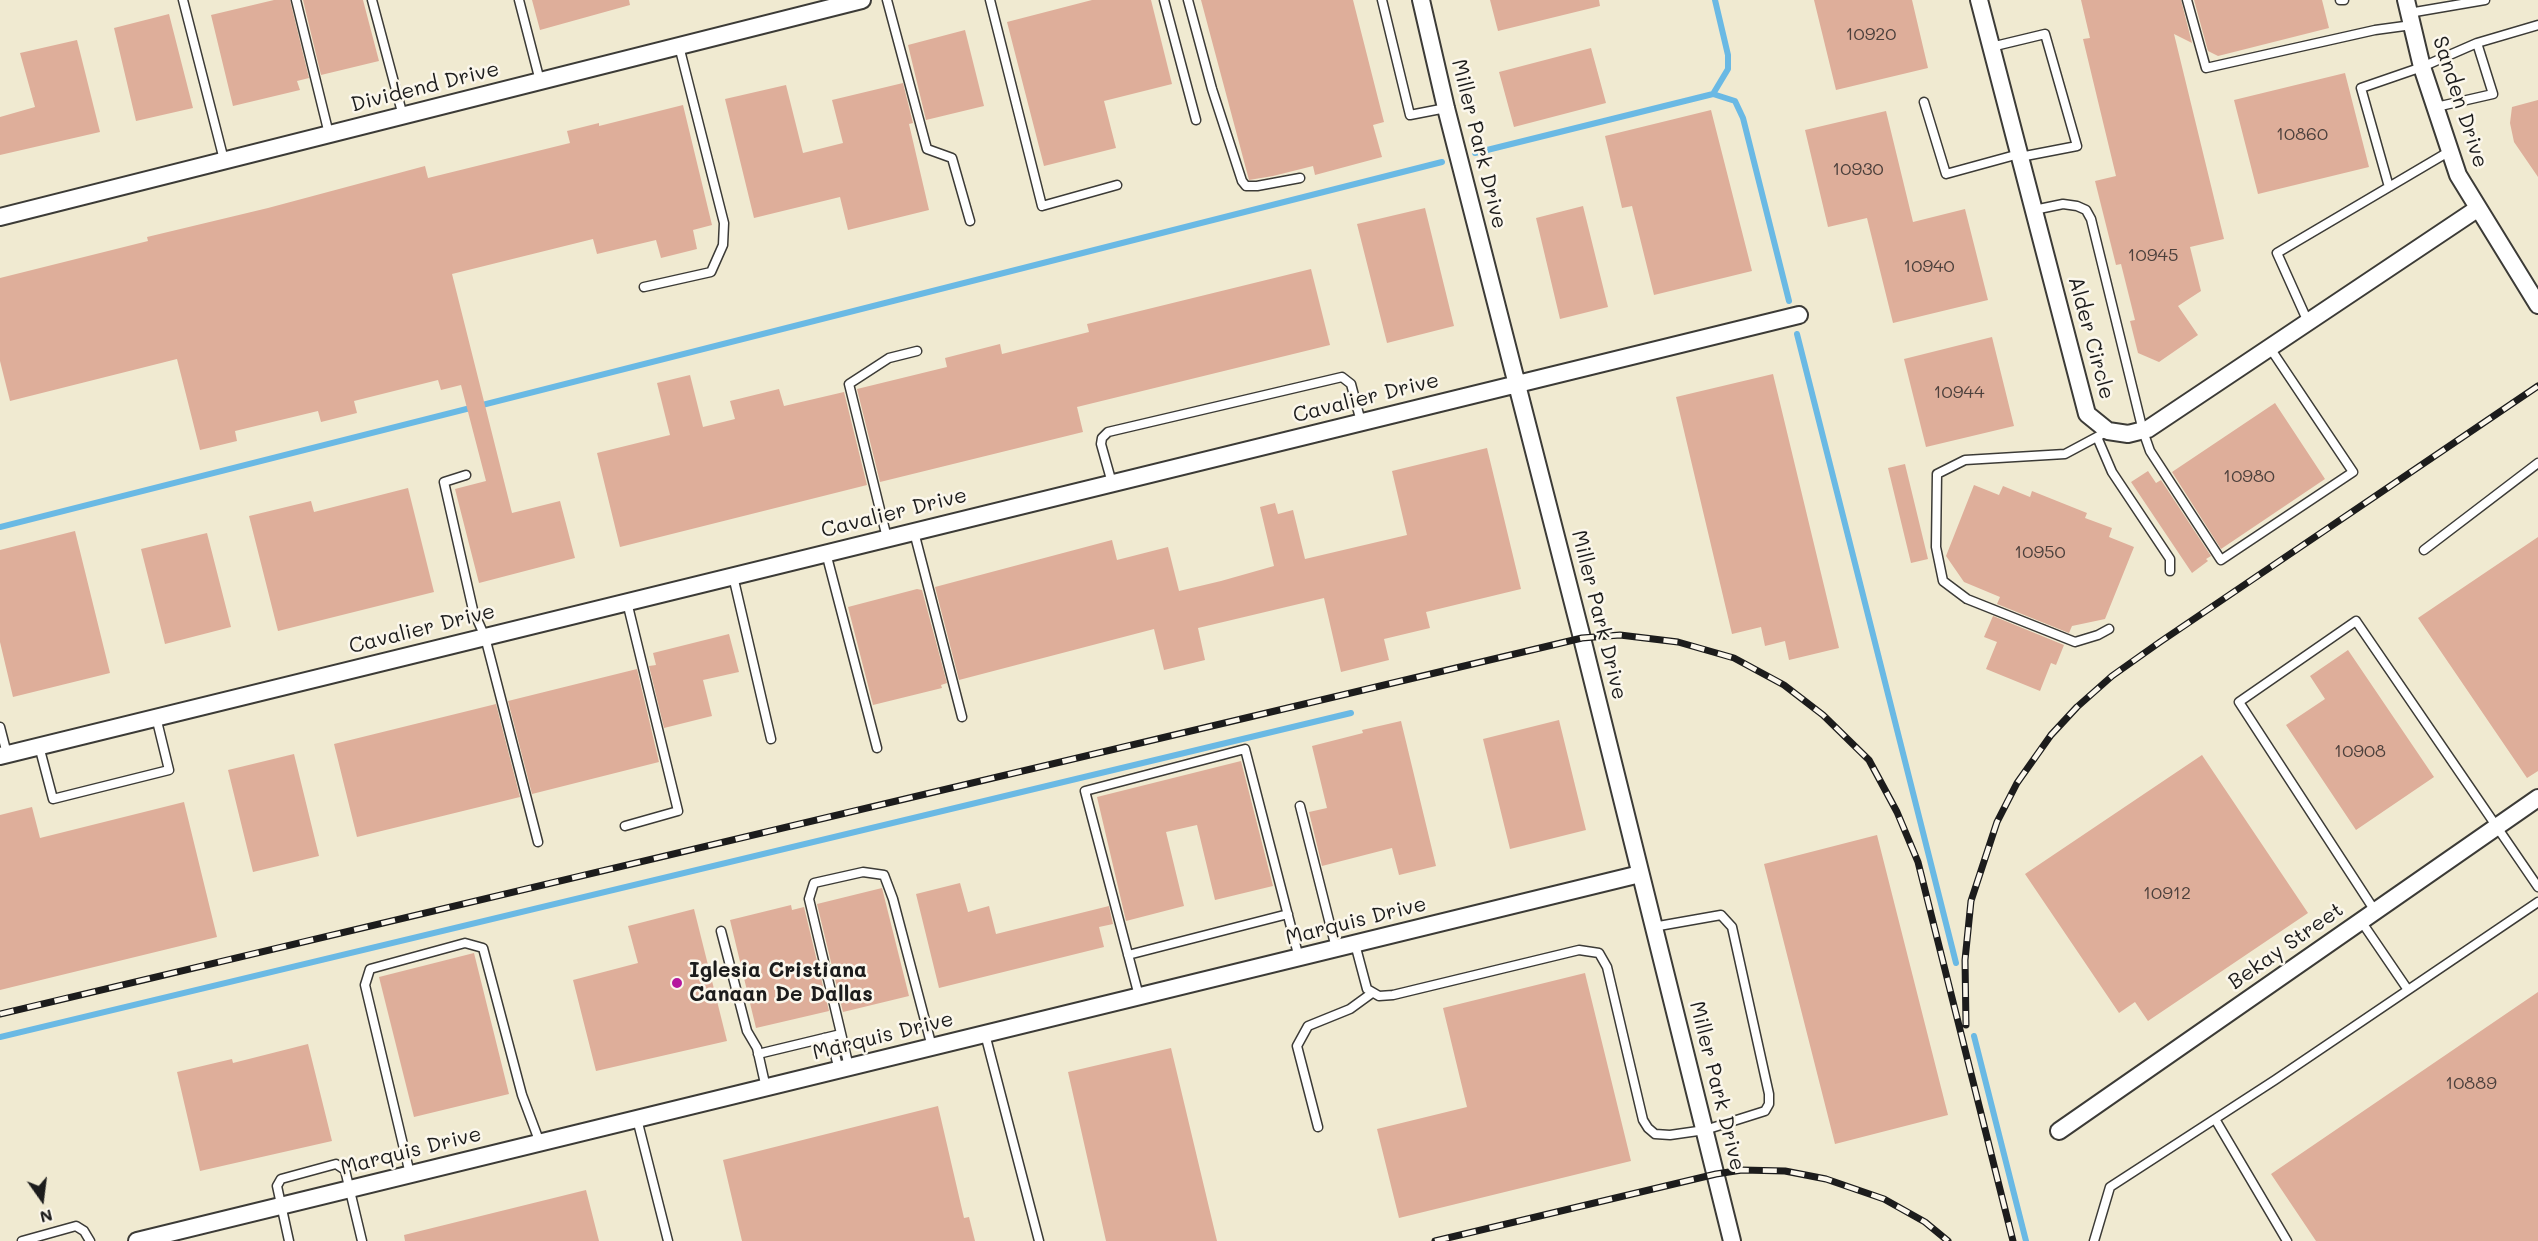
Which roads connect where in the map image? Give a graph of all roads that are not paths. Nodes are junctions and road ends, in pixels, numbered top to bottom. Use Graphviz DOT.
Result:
graph roads {
  1 [pos="183,0"];
  2 [pos="296,0"];
  3 [pos="372,0"];
  4 [pos="519,0"];
  5 [pos="862,0"];
  6 [pos="887,0"];
  7 [pos="990,0"];
  8 [pos="1164,0"];
  9 [pos="1188,0"];
  10 [pos="1382,0"];
  11 [pos="1421,0"];
  12 [pos="1979,0"];
  13 [pos="2187,0"];
  14 [pos="2485,0"];
  15 [pos="2473,1"];
  16 [pos="2409,13"];
  17 [pos="2538,25"];
  18 [pos="2477,43"];
  19 [pos="679,46"];
  20 [pos="1991,47"];
  21 [pos="2422,67"];
  22 [pos="540,81"];
  23 [pos="1924,102"];
  24 [pos="2436,107"];
  25 [pos="1446,108"];
  26 [pos="403,116"];
  27 [pos="1196,120"];
  28 [pos="329,134"];
  29 [pos="2451,150"];
  30 [pos="2020,156"];
  31 [pos="224,160"];
  32 [pos="1300,178"];
  33 [pos="1118,185"];
  34 [pos="2389,187"];
  35 [pos="2477,209"];
  36 [pos="2034,210"];
  37 [pos="0,217"];
  38 [pos="970,221"];
  39 [pos="644,287"];
  40 [pos="2536,299"];
  41 [pos="1799,315"];
  42 [pos="2308,322"];
  43 [pos="2270,348"];
  44 [pos="917,351"];
  45 [pos="1517,384"];
  46 [pos="1361,422"];
  47 [pos="2143,431"];
  48 [pos="2103,434"];
  49 [pos="2538,464"];
  50 [pos="466,475"];
  51 [pos="1112,483"];
  52 [pos="914,532"];
  53 [pos="887,538"];
  54 [pos="2424,550"];
  55 [pos="826,553"];
  56 [pos="2170,571"];
  57 [pos="733,576"];
  58 [pos="627,602"];
  59 [pos="2109,629"];
  60 [pos="485,637"];
  61 [pos="156,717"];
  62 [pos="962,717"];
  63 [pos="0,727"];
  64 [pos="771,739"];
  65 [pos="39,746"];
  66 [pos="877,748"];
  67 [pos="3,755"];
  68 [pos="2538,798"];
  69 [pos="1300,806"];
  70 [pos="625,826"];
  71 [pos="2496,827"];
  72 [pos="538,842"];
  73 [pos="1640,874"];
  74 [pos="2538,887"];
  75 [pos="2538,902"];
  76 [pos="1288,914"];
  77 [pos="2368,916"];
  78 [pos="1653,927"];
  79 [pos="721,931"];
  80 [pos="1355,944"];
  81 [pos="1336,948"];
  82 [pos="1128,955"];
  83 [pos="1299,958"];
  84 [pos="2408,990"];
  85 [pos="1372,993"];
  86 [pos="1139,996"];
  87 [pos="841,1034"];
  88 [pos="985,1034"];
  89 [pos="824,1038"];
  90 [pos="932,1047"];
  91 [pos="758,1054"];
  92 [pos="844,1069"];
  93 [pos="766,1088"];
  94 [pos="637,1119"];
  95 [pos="2215,1119"];
  96 [pos="1318,1127"];
  97 [pos="1705,1130"];
  98 [pos="2059,1131"];
  99 [pos="540,1143"];
  100 [pos="410,1174"];
  101 [pos="350,1189"];
  102 [pos="281,1206"];
  103 [pos="22,1241"];
  104 [pos="90,1241"];
  105 [pos="137,1241"];
  106 [pos="289,1241"];
  107 [pos="362,1241"];
  108 [pos="668,1241"];
  109 [pos="1039,1241"];
  110 [pos="1732,1241"];
  111 [pos="2094,1241"];
  112 [pos="2287,1241"];
  1 -- 31 [label="lane"];
  2 -- 28 [label="lane"];
  3 -- 26 [label="lane"];
  4 -- 22 [label="lane"];
  5 -- 19 [label="street, Dividend Drive"];
  6 -- 38 [label="lane"];
  7 -- 33 [label="lane"];
  8 -- 27 [label="lane"];
  9 -- 32 [label="lane"];
  10 -- 25 [label="lane"];
  11 -- 25 [label="street, Miller Park Drive"];
  12 -- 20 [label="street, Alder Circle"];
  13 -- 16 [label="lane"];
  14 -- 15 [label="lane"];
  15 -- 16 [label="lane"];
  16 -- 21 [label="street, Sanden Drive"];
  17 -- 18 [label="lane"];
  18 -- 21 [label="lane"];
  18 -- 24 [label="lane"];
  19 -- 22 [label="street, Dividend Drive"];
  19 -- 39 [label="lane"];
  20 -- 30 [label="street, Alder Circle"];
  20 -- 30 [label="lane"];
  21 -- 24 [label="street, Sanden Drive"];
  21 -- 34 [label="lane"];
  22 -- 26 [label="street, Dividend Drive"];
  23 -- 30 [label="lane"];
  24 -- 29 [label="street, Sanden Drive"];
  25 -- 45 [label="street, Miller Park Drive"];
  26 -- 28 [label="street, Dividend Drive"];
  28 -- 31 [label="street, Dividend Drive"];
  29 -- 34 [label="lane"];
  29 -- 35 [label="street, Sanden Drive"];
  30 -- 36 [label="street, Alder Circle"];
  31 -- 37 [label="street, Dividend Drive"];
  34 -- 42 [label="lane"];
  35 -- 40 [label="street, Sanden Drive"];
  35 -- 42 [label="street, Alder Circle"];
  36 -- 47 [label="lane"];
  36 -- 48 [label="street, Alder Circle"];
  41 -- 45 [label="street, Cavalier Drive"];
  42 -- 43 [label="street, Alder Circle"];
  43 -- 47 [label="street, Alder Circle"];
  43 -- 47 [label="lane"];
  44 -- 53 [label="lane"];
  45 -- 46 [label="street, Cavalier Drive"];
  45 -- 73 [label="street, Miller Park Drive"];
  46 -- 51 [label="street, Cavalier Drive"];
  46 -- 51 [label="lane"];
  47 -- 48 [label="street, Alder Circle"];
  48 -- 56 [label="lane"];
  48 -- 59 [label="lane"];
  49 -- 54 [label="lane"];
  50 -- 60 [label="lane"];
  51 -- 52 [label="street, Cavalier Drive"];
  52 -- 53 [label="street, Cavalier Drive"];
  52 -- 62 [label="lane"];
  53 -- 55 [label="street, Cavalier Drive"];
  55 -- 57 [label="street, Cavalier Drive"];
  55 -- 66 [label="lane"];
  57 -- 58 [label="street, Cavalier Drive"];
  57 -- 64 [label="lane"];
  58 -- 60 [label="street, Cavalier Drive"];
  58 -- 70 [label="lane"];
  60 -- 61 [label="street, Cavalier Drive"];
  60 -- 72 [label="lane"];
  61 -- 65 [label="street, Cavalier Drive"];
  61 -- 65 [label="lane"];
  63 -- 67 [label="lane"];
  65 -- 67 [label="street, Cavalier Drive"];
  68 -- 71 [label="street, Bekay Street"];
  69 -- 81 [label="lane"];
  71 -- 74 [label="lane"];
  71 -- 77 [label="street, Bekay Street"];
  71 -- 77 [label="lane"];
  73 -- 78 [label="street, Miller Park Drive"];
  73 -- 80 [label="street, Marquis Drive"];
  75 -- 84 [label="lane"];
  76 -- 82 [label="lane"];
  76 -- 82 [label="lane"];
  76 -- 83 [label="lane"];
  77 -- 84 [label="lane"];
  77 -- 98 [label="street, Bekay Street"];
  78 -- 97 [label="street, Miller Park Drive"];
  78 -- 97 [label="lane"];
  79 -- 91 [label="lane"];
  80 -- 81 [label="street, Marquis Drive"];
  80 -- 85 [label="lane"];
  81 -- 83 [label="street, Marquis Drive"];
  82 -- 86 [label="lane"];
  83 -- 86 [label="street, Marquis Drive"];
  84 -- 95 [label="lane"];
  85 -- 96 [label="lane"];
  85 -- 97 [label="lane"];
  86 -- 88 [label="street, Marquis Drive"];
  87 -- 89 [label="lane"];
  87 -- 90 [label="lane"];
  87 -- 92 [label="lane"];
  88 -- 90 [label="street, Marquis Drive"];
  88 -- 109 [label="lane"];
  89 -- 91 [label="lane"];
  89 -- 92 [label="lane"];
  90 -- 92 [label="street, Marquis Drive"];
  91 -- 93 [label="lane"];
  92 -- 93 [label="street, Marquis Drive"];
  93 -- 94 [label="street, Marquis Drive"];
  94 -- 99 [label="street, Marquis Drive"];
  94 -- 108 [label="lane"];
  95 -- 111 [label="lane"];
  95 -- 112 [label="lane"];
  97 -- 110 [label="street, Miller Park Drive"];
  99 -- 100 [label="street, Marquis Drive"];
  99 -- 100 [label="lane"];
  100 -- 101 [label="street, Marquis Drive"];
  101 -- 102 [label="street, Marquis Drive"];
  101 -- 102 [label="lane"];
  101 -- 107 [label="lane"];
  102 -- 105 [label="street, Marquis Drive"];
  102 -- 106 [label="lane"];
  103 -- 104 [label="lane"];
}
